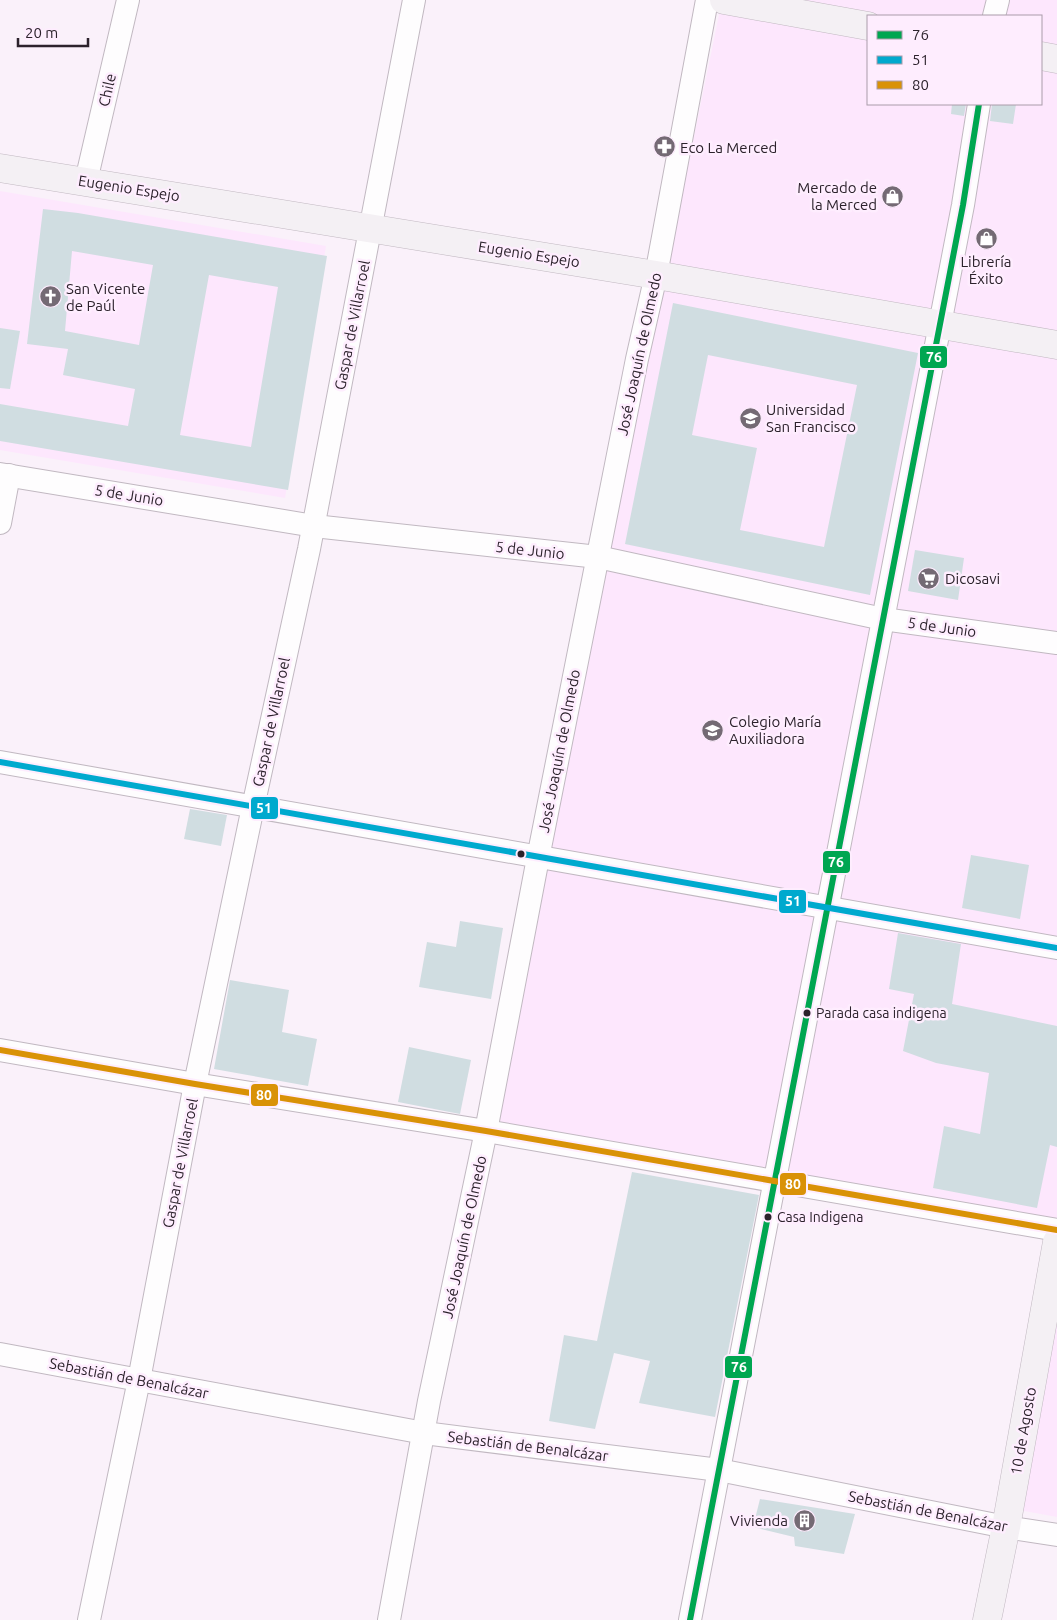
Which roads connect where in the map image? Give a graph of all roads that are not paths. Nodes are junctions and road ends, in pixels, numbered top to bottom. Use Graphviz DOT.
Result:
graph roads {
  1 [pos="128,0"];
  2 [pos="414,0"];
  3 [pos="707,0"];
  4 [pos="724,0"];
  5 [pos="998,0"];
  6 [pos="994,15"];
  7 [pos="867,26"];
  8 [pos="1042,56"];
  9 [pos="1057,59"];
  10 [pos="979,105"];
  11 [pos="0,168"];
  12 [pos="86,181"];
  13 [pos="370,228"];
  14 [pos="656,275"];
  15 [pos="940,325"];
  16 [pos="1057,345"];
  17 [pos="4,474"];
  18 [pos="0,523"];
  19 [pos="314,526"];
  20 [pos="598,557"];
  21 [pos="883,619"];
  22 [pos="1057,643"];
  23 [pos="0,762"];
  24 [pos="253,808"];
  25 [pos="538,858"];
  26 [pos="827,909"];
  27 [pos="1057,948"];
  28 [pos="0,1050"];
  29 [pos="195,1084"];
  30 [pos="486,1131"];
  31 [pos="775,1180"];
  32 [pos="1057,1230"];
  33 [pos="1057,1242"];
  34 [pos="0,1354"];
  35 [pos="139,1380"];
  36 [pos="424,1433"];
  37 [pos="719,1470"];
  38 [pos="1006,1527"];
  39 [pos="1057,1535"];
  40 [pos="89,1620"];
  41 [pos="389,1620"];
  42 [pos="690,1620"];
  43 [pos="987,1620"];
  1 -- 12 [label="street, Chile"];
  2 -- 13 [label="street, Gaspar de Villarroel"];
  3 -- 14 [label="street, José Joaquín de Olmedo"];
  4 -- 7 [label="street"];
  5 -- 6 [label="street"];
  8 -- 9 [label="street"];
  10 -- 15 [label="street"];
  11 -- 12 [label="street, Eugenio Espejo"];
  12 -- 13 [label="street, Eugenio Espejo"];
  13 -- 14 [label="street, Eugenio Espejo"];
  13 -- 19 [label="street, Gaspar de Villarroel"];
  14 -- 15 [label="street, Eugenio Espejo"];
  14 -- 20 [label="street, José Joaquín de Olmedo"];
  15 -- 16 [label="street, Eugenio Espejo"];
  15 -- 21 [label="street"];
  17 -- 18 [label="street"];
  17 -- 19 [label="street, 5 de Junio"];
  19 -- 20 [label="street, 5 de Junio"];
  19 -- 24 [label="street, Gaspar de Villarroel"];
  20 -- 21 [label="street, 5 de Junio"];
  20 -- 25 [label="street, José Joaquín de Olmedo"];
  21 -- 22 [label="street, 5 de Junio"];
  21 -- 26 [label="street"];
  23 -- 24 [label="street"];
  24 -- 25 [label="street"];
  24 -- 29 [label="street, Gaspar de Villarroel"];
  25 -- 26 [label="street"];
  25 -- 30 [label="street, José Joaquín de Olmedo"];
  26 -- 27 [label="street"];
  26 -- 31 [label="street"];
  28 -- 29 [label="street"];
  29 -- 30 [label="street"];
  29 -- 35 [label="street, Gaspar de Villarroel"];
  30 -- 31 [label="street"];
  30 -- 36 [label="street, José Joaquín de Olmedo"];
  31 -- 32 [label="street"];
  31 -- 37 [label="street"];
  33 -- 38 [label="street, 10 de Agosto"];
  34 -- 35 [label="street, Sebastián de Benalcázar"];
  35 -- 36 [label="street, Sebastián de Benalcázar"];
  35 -- 40 [label="street, Gaspar de Villarroel"];
  36 -- 37 [label="street, Sebastián de Benalcázar"];
  36 -- 41 [label="street, José Joaquín de Olmedo"];
  37 -- 38 [label="street, Sebastián de Benalcázar"];
  37 -- 42 [label="street"];
  38 -- 39 [label="street, Sebastián de Benalcázar"];
  38 -- 43 [label="street, 10 de Agosto"];
}
